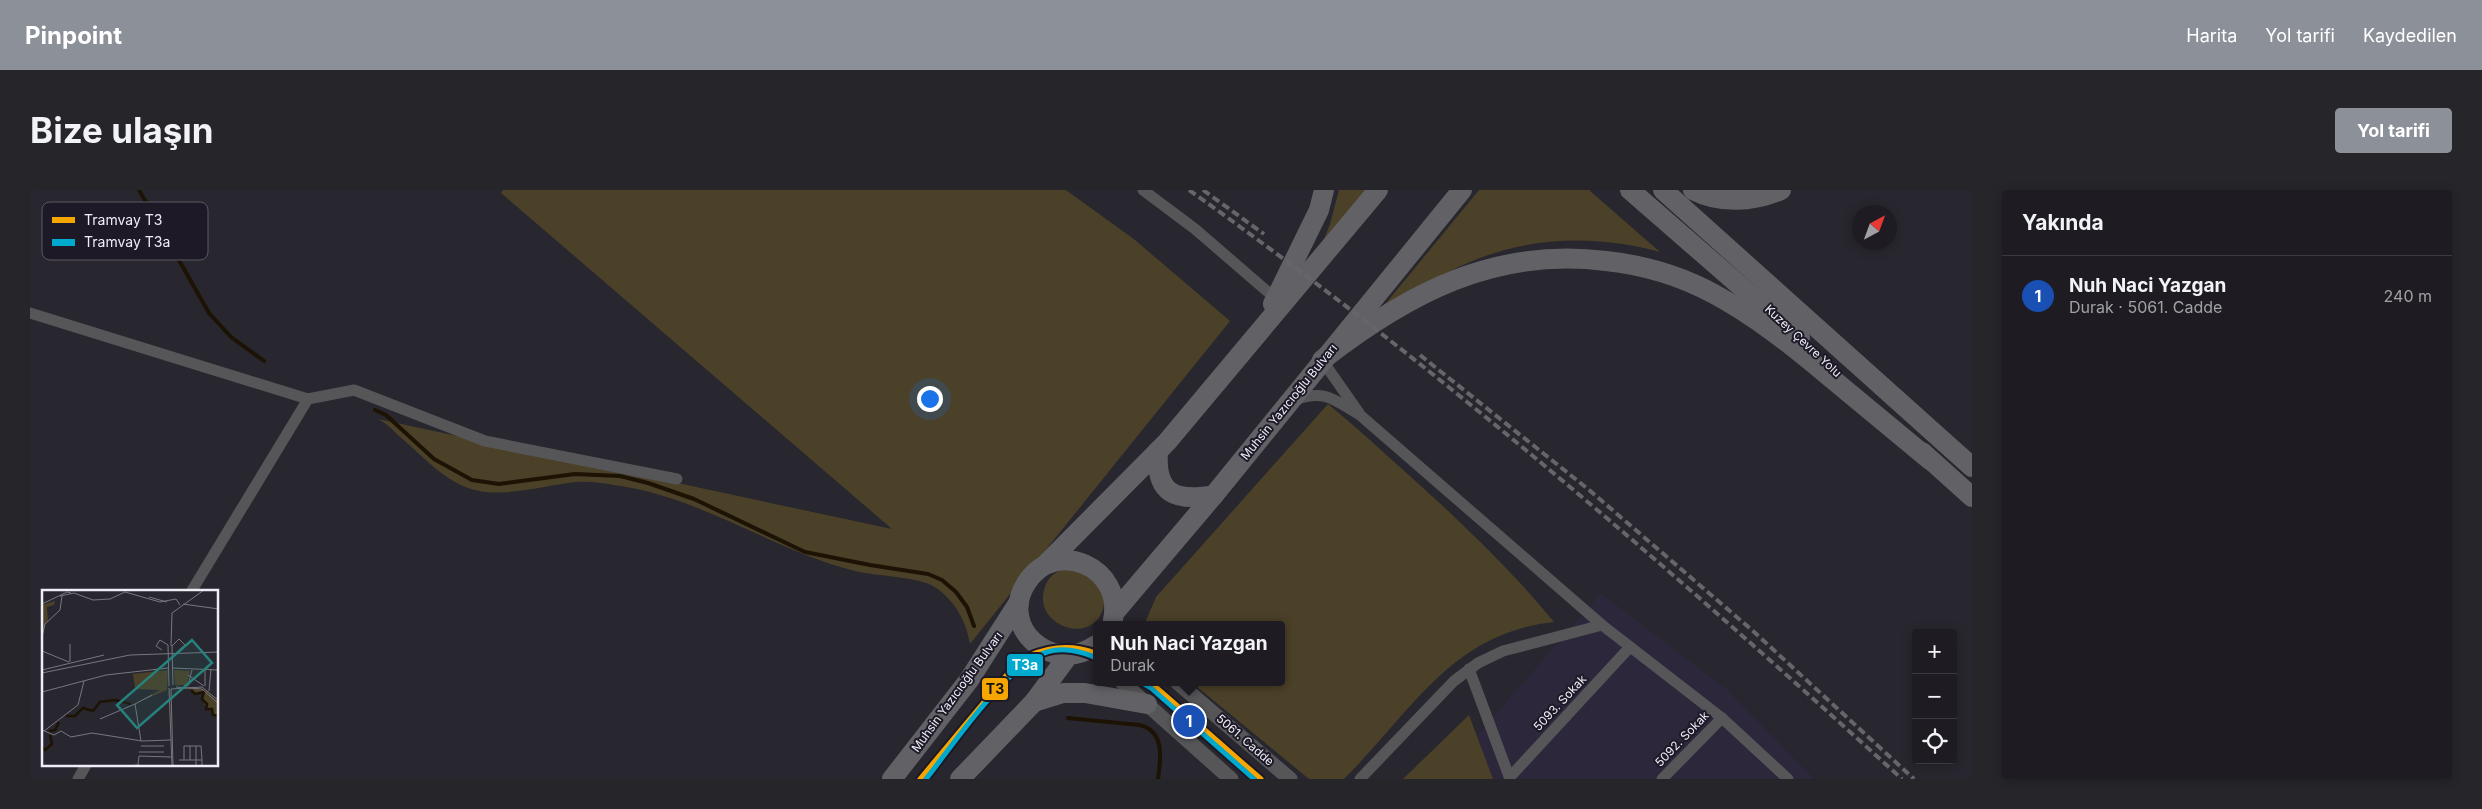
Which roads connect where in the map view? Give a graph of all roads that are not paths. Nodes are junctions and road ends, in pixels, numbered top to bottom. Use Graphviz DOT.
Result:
graph roads {
  1 [pos="1143,190"];
  2 [pos="1324,190"];
  3 [pos="1378,190"];
  4 [pos="1462,190"];
  5 [pos="1630,190"];
  6 [pos="1663,190"];
  7 [pos="1693,190"];
  8 [pos="1781,190"];
  9 [pos="1276,299"];
  10 [pos="30,313"];
  11 [pos="1262,329"];
  12 [pos="1322,360"];
  13 [pos="308,398"];
  14 [pos="1288,402"];
  15 [pos="1360,415"];
  16 [pos="1158,451"];
  17 [pos="1930,460"];
  18 [pos="1972,467"];
  19 [pos="677,478"];
  20 [pos="1214,495"];
  21 [pos="1972,497"];
  22 [pos="1045,565"];
  23 [pos="192,590"];
  24 [pos="1019,602"];
  25 [pos="1113,621"];
  26 [pos="1114,621"];
  27 [pos="1602,625"];
  28 [pos="1630,646"];
  29 [pos="1093,652"];
  30 [pos="1068,656"];
  31 [pos="1469,669"];
  32 [pos="1127,686"];
  33 [pos="1182,686"];
  34 [pos="1034,702"];
  35 [pos="1147,704"];
  36 [pos="1722,718"];
  37 [pos="85,766"];
  38 [pos="1510,778"];
  39 [pos="78,779"];
  40 [pos="892,779"];
  41 [pos="960,779"];
  42 [pos="1231,779"];
  43 [pos="1290,779"];
  44 [pos="1360,779"];
  45 [pos="1662,779"];
  46 [pos="1788,779"];
  1 -- 9 [label="street"];
  2 -- 9 [label="highway"];
  3 -- 11 [label="highway"];
  4 -- 12 [label="highway, Muhsin Yazıcıoğlu Bulvarı"];
  5 -- 17 [label="highway, Kuzey Çevre Yolu"];
  6 -- 18 [label="highway, Kuzey Çevre Yolu"];
  7 -- 8 [label="highway"];
  9 -- 11 [label="highway"];
  10 -- 13 [label="street"];
  11 -- 16 [label="highway"];
  12 -- 14 [label="highway, Muhsin Yazıcıoğlu Bulvarı"];
  12 -- 15 [label="street"];
  12 -- 17 [label="highway"];
  13 -- 19 [label="street"];
  13 -- 23 [label="street"];
  14 -- 15 [label="street"];
  14 -- 20 [label="highway, Muhsin Yazıcıoğlu Bulvarı"];
  15 -- 27 [label="street"];
  16 -- 20 [label="highway"];
  16 -- 22 [label="highway"];
  17 -- 21 [label="highway, Kuzey Çevre Yolu"];
  20 -- 26 [label="highway, Muhsin Yazıcıoğlu Bulvarı"];
  22 -- 24 [label="highway, Muhsin Yazıcıoğlu Bulvarı"];
  22 -- 25 [label="highway"];
  24 -- 30 [label="highway"];
  24 -- 40 [label="highway, Muhsin Yazıcıoğlu Bulvarı"];
  27 -- 28 [label="street"];
  27 -- 31 [label="street"];
  28 -- 36 [label="street"];
  28 -- 38 [label="street, 5093. Sokak"];
  29 -- 30 [label="highway"];
  30 -- 34 [label="highway"];
  31 -- 38 [label="street"];
  31 -- 44 [label="street"];
  32 -- 35 [label="street"];
  33 -- 43 [label="street, 5061. Cadde"];
  34 -- 35 [label="highway"];
  34 -- 41 [label="highway"];
  35 -- 42 [label="street"];
  36 -- 45 [label="street, 5092. Sokak"];
  36 -- 46 [label="street"];
  37 -- 39 [label="street"];
}
